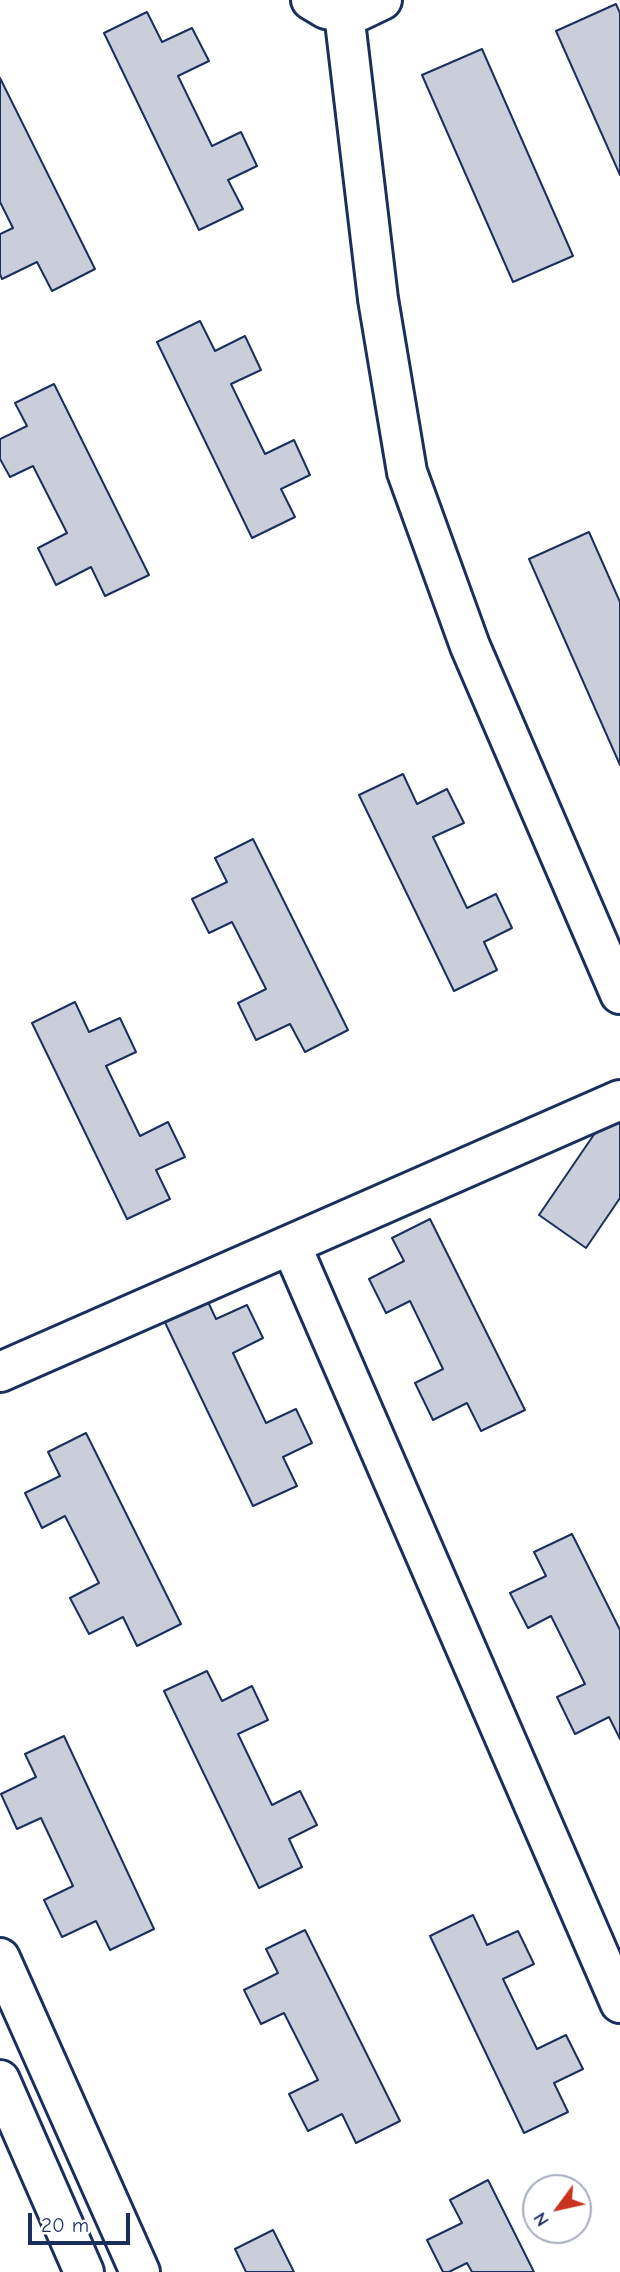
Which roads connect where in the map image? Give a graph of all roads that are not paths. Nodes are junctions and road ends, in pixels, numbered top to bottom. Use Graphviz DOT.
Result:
graph roads {
  1 [pos="382,0"];
  2 [pos="328,6"];
  3 [pos="620,994"];
  4 [pos="620,1100"];
  5 [pos="290,1245"];
  6 [pos="0,1372"];
  7 [pos="0,1958"];
  8 [pos="620,2003"];
  9 [pos="0,2080"];
  10 [pos="85,2272"];
  11 [pos="140,2272"];
  1 -- 2 [label="street"];
  2 -- 3 [label="street"];
  4 -- 5 [label="street"];
  5 -- 6 [label="street"];
  5 -- 8 [label="street"];
  7 -- 11 [label="street"];
  9 -- 10 [label="street"];
}
